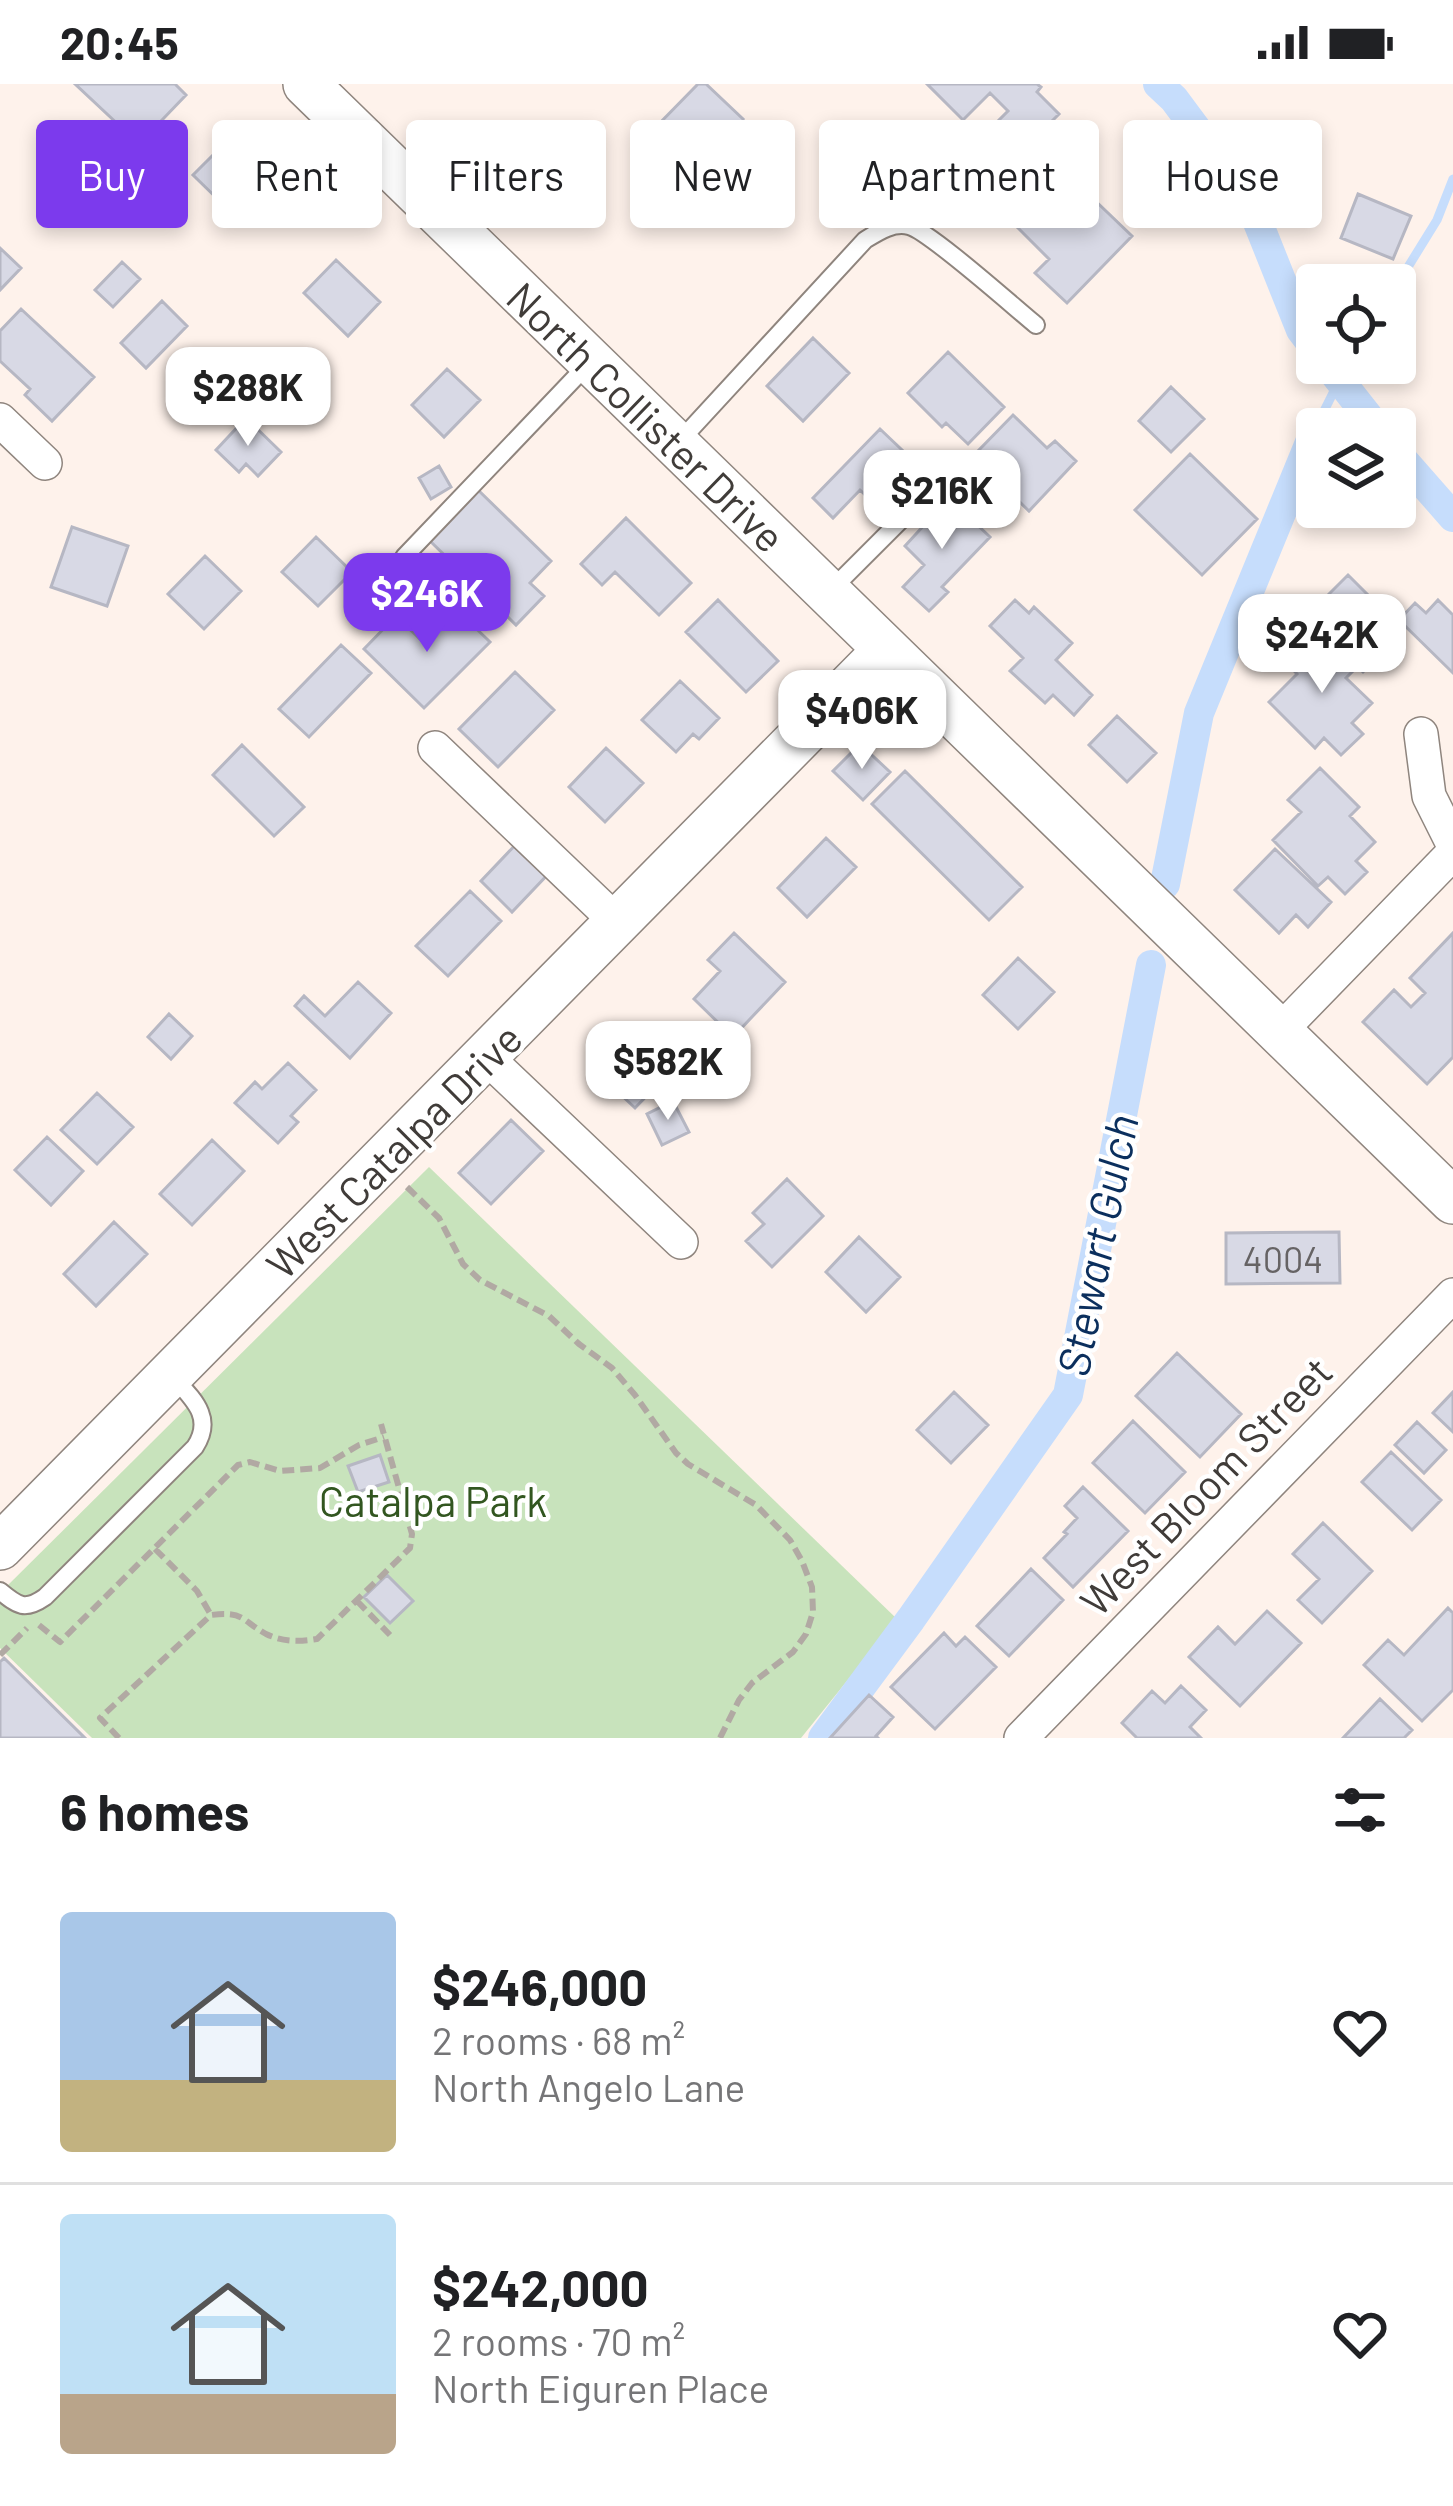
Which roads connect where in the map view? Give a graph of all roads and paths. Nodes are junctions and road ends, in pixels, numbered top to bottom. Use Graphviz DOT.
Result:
graph roads {
  1 [pos="306,84"];
  2 [pos="1036,325"];
  3 [pos="591,362"];
  4 [pos="0,420"];
  5 [pos="677,445"];
  6 [pos="958,463"];
  7 [pos="45,464"];
  8 [pos="404,557"];
  9 [pos="829,593"];
  10 [pos="886,650"];
  11 [pos="1421,734"];
  12 [pos="435,748"];
  13 [pos="1453,844"];
  14 [pos="1453,854"];
  15 [pos="617,922"];
  16 [pos="1279,1031"];
  17 [pos="485,1056"];
  18 [pos="400,1180"];
  19 [pos="1453,1201"];
  20 [pos="680,1242"];
  21 [pos="1453,1294"];
  22 [pos="171,1374"];
  23 [pos="381,1424"];
  24 [pos="384,1436"];
  25 [pos="0,1547"];
  26 [pos="154,1548"];
  27 [pos="0,1591"];
  28 [pos="357,1601"];
  29 [pos="211,1615"];
  30 [pos="27,1628"];
  31 [pos="16,1629"];
  32 [pos="390,1635"];
  33 [pos="0,1655"];
  34 [pos="1032,1734"];
  35 [pos="119,1738"];
  36 [pos="719,1738"];
  1 -- 3 [label="street, North Collister Drive"];
  2 -- 5 [label="lane"];
  3 -- 5 [label="street, North Collister Drive"];
  3 -- 8 [label="lane"];
  4 -- 7 [label="street"];
  5 -- 9 [label="street, North Collister Drive"];
  6 -- 9 [label="lane"];
  9 -- 10 [label="street, North Collister Drive"];
  10 -- 15 [label="street, West Catalpa Drive"];
  10 -- 16 [label="street, North Collister Drive"];
  11 -- 13 [label="street"];
  12 -- 15 [label="street"];
  14 -- 16 [label="street"];
  15 -- 17 [label="street, West Catalpa Drive"];
  16 -- 19 [label="street, North Collister Drive"];
  17 -- 20 [label="street"];
  17 -- 22 [label="street, West Catalpa Drive"];
  18 -- 36 [label="path"];
  21 -- 34 [label="street, West Bloom Street"];
  22 -- 25 [label="street, West Catalpa Drive"];
  22 -- 27 [label="lane"];
  23 -- 24 [label="path"];
  24 -- 26 [label="path"];
  24 -- 28 [label="path"];
  26 -- 29 [label="path"];
  26 -- 30 [label="path"];
  28 -- 29 [label="path"];
  28 -- 32 [label="path"];
  29 -- 35 [label="path"];
  30 -- 31 [label="path"];
  30 -- 33 [label="path"];
}
